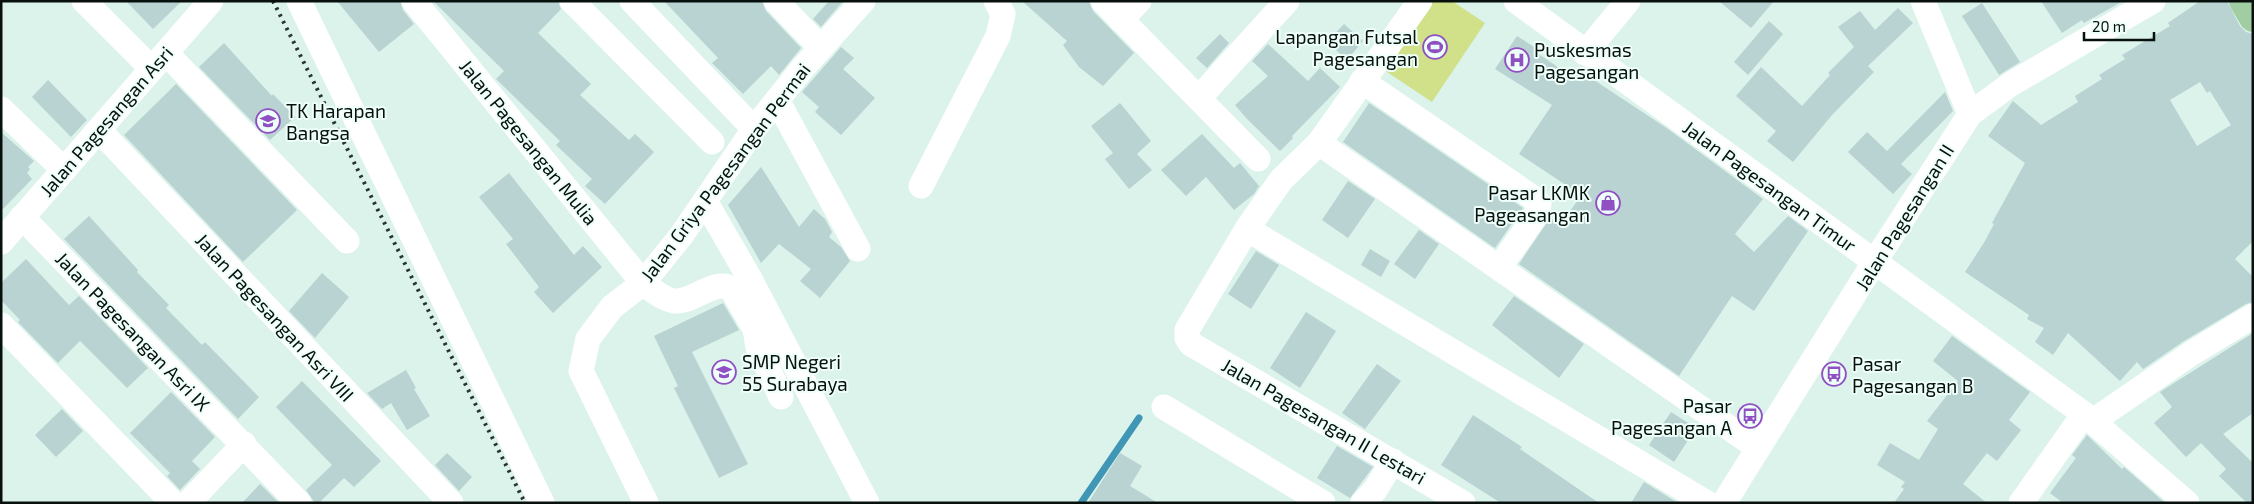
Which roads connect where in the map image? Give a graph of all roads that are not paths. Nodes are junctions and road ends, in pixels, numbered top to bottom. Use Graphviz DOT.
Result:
graph roads {
  1 [pos="84,1"];
  2 [pos="211,1"];
  3 [pos="299,1"];
  4 [pos="414,1"];
  5 [pos="572,1"];
  6 [pos="632,1"];
  7 [pos="776,1"];
  8 [pos="863,1"];
  9 [pos="996,1"];
  10 [pos="1104,1"];
  11 [pos="1139,1"];
  12 [pos="1287,1"];
  13 [pos="1420,1"];
  14 [pos="1516,1"];
  15 [pos="1628,1"];
  16 [pos="1923,1"];
  17 [pos="2153,1"];
  18 [pos="2243,1"];
  19 [pos="2253,18"];
  20 [pos="1121,20"];
  21 [pos="821,48"];
  22 [pos="1585,53"];
  23 [pos="159,61"];
  24 [pos="1362,81"];
  25 [pos="1199,98"];
  26 [pos="777,100"];
  27 [pos="1,109"];
  28 [pos="1970,114"];
  29 [pos="754,129"];
  30 [pos="98,130"];
  31 [pos="712,142"];
  32 [pos="1319,144"];
  33 [pos="1258,159"];
  34 [pos="64,170"];
  35 [pos="921,186"];
  36 [pos="705,202"];
  37 [pos="22,217"];
  38 [pos="1247,229"];
  39 [pos="347,241"];
  40 [pos="1,242"];
  41 [pos="858,249"];
  42 [pos="1875,261"];
  43 [pos="1498,268"];
  44 [pos="643,283"];
  45 [pos="2253,316"];
  46 [pos="1,326"];
  47 [pos="781,397"];
  48 [pos="1164,407"];
  49 [pos="2089,417"];
  50 [pos="244,444"];
  51 [pos="1758,448"];
  52 [pos="1393,461"];
  53 [pos="173,503"];
  54 [pos="188,503"];
  55 [pos="299,503"];
  56 [pos="451,503"];
  57 [pos="542,503"];
  58 [pos="646,503"];
  59 [pos="866,503"];
  60 [pos="1323,503"];
  61 [pos="1363,503"];
  62 [pos="1463,503"];
  63 [pos="1707,503"];
  64 [pos="1724,503"];
  65 [pos="2021,503"];
  66 [pos="2187,503"];
  1 -- 23 [label="street"];
  2 -- 23 [label="street, Jalan Pagesangan Asri"];
  3 -- 57 [label="street"];
  4 -- 44 [label="street, Jalan Pagesangan Mulia"];
  5 -- 31 [label="street"];
  6 -- 29 [label="street"];
  7 -- 21 [label="street"];
  8 -- 21 [label="street, Jalan Griya Pagesangan Permai"];
  9 -- 35 [label="street"];
  10 -- 20 [label="street"];
  11 -- 20 [label="street"];
  12 -- 25 [label="street"];
  13 -- 24 [label="street"];
  14 -- 22 [label="street, Jalan Pagesangan Timur"];
  15 -- 22 [label="street"];
  16 -- 28 [label="street"];
  17 -- 28 [label="street, Jalan Pagesangan II"];
  18 -- 19 [label="main road"];
  20 -- 25 [label="street"];
  21 -- 26 [label="street, Jalan Griya Pagesangan Permai"];
  22 -- 42 [label="street, Jalan Pagesangan Timur"];
  23 -- 30 [label="street, Jalan Pagesangan Asri"];
  23 -- 39 [label="street"];
  24 -- 32 [label="street"];
  24 -- 43 [label="street"];
  25 -- 33 [label="street"];
  26 -- 29 [label="street, Jalan Griya Pagesangan Permai"];
  26 -- 41 [label="street"];
  27 -- 34 [label="street"];
  28 -- 42 [label="street, Jalan Pagesangan II"];
  29 -- 36 [label="street, Jalan Griya Pagesangan Permai"];
  30 -- 34 [label="street, Jalan Pagesangan Asri"];
  30 -- 56 [label="street, Jalan Pagesangan Asri VIII"];
  32 -- 38 [label="street"];
  32 -- 43 [label="street"];
  34 -- 37 [label="street, Jalan Pagesangan Asri"];
  36 -- 44 [label="street, Jalan Griya Pagesangan Permai"];
  36 -- 59 [label="street"];
  37 -- 40 [label="street, Jalan Pagesangan Asri"];
  37 -- 50 [label="street, Jalan Pagesangan Asri IX"];
  38 -- 52 [label="street, Jalan Pagesangan II Lestari"];
  38 -- 63 [label="street"];
  42 -- 49 [label="street, Jalan Pagesangan Timur"];
  42 -- 51 [label="street, Jalan Pagesangan II"];
  43 -- 51 [label="street"];
  44 -- 47 [label="street, Jalan Pagesangan Mulia"];
  44 -- 58 [label="street, Jalan Griya Pagesangan Permai"];
  45 -- 49 [label="street"];
  46 -- 53 [label="street"];
  48 -- 60 [label="street"];
  49 -- 65 [label="street"];
  49 -- 66 [label="street, Jalan Pagesangan Timur"];
  50 -- 54 [label="street"];
  50 -- 55 [label="street, Jalan Pagesangan Asri IX"];
  51 -- 64 [label="street, Jalan Pagesangan II"];
  52 -- 61 [label="street"];
  52 -- 62 [label="street, Jalan Pagesangan II Lestari"];
}
